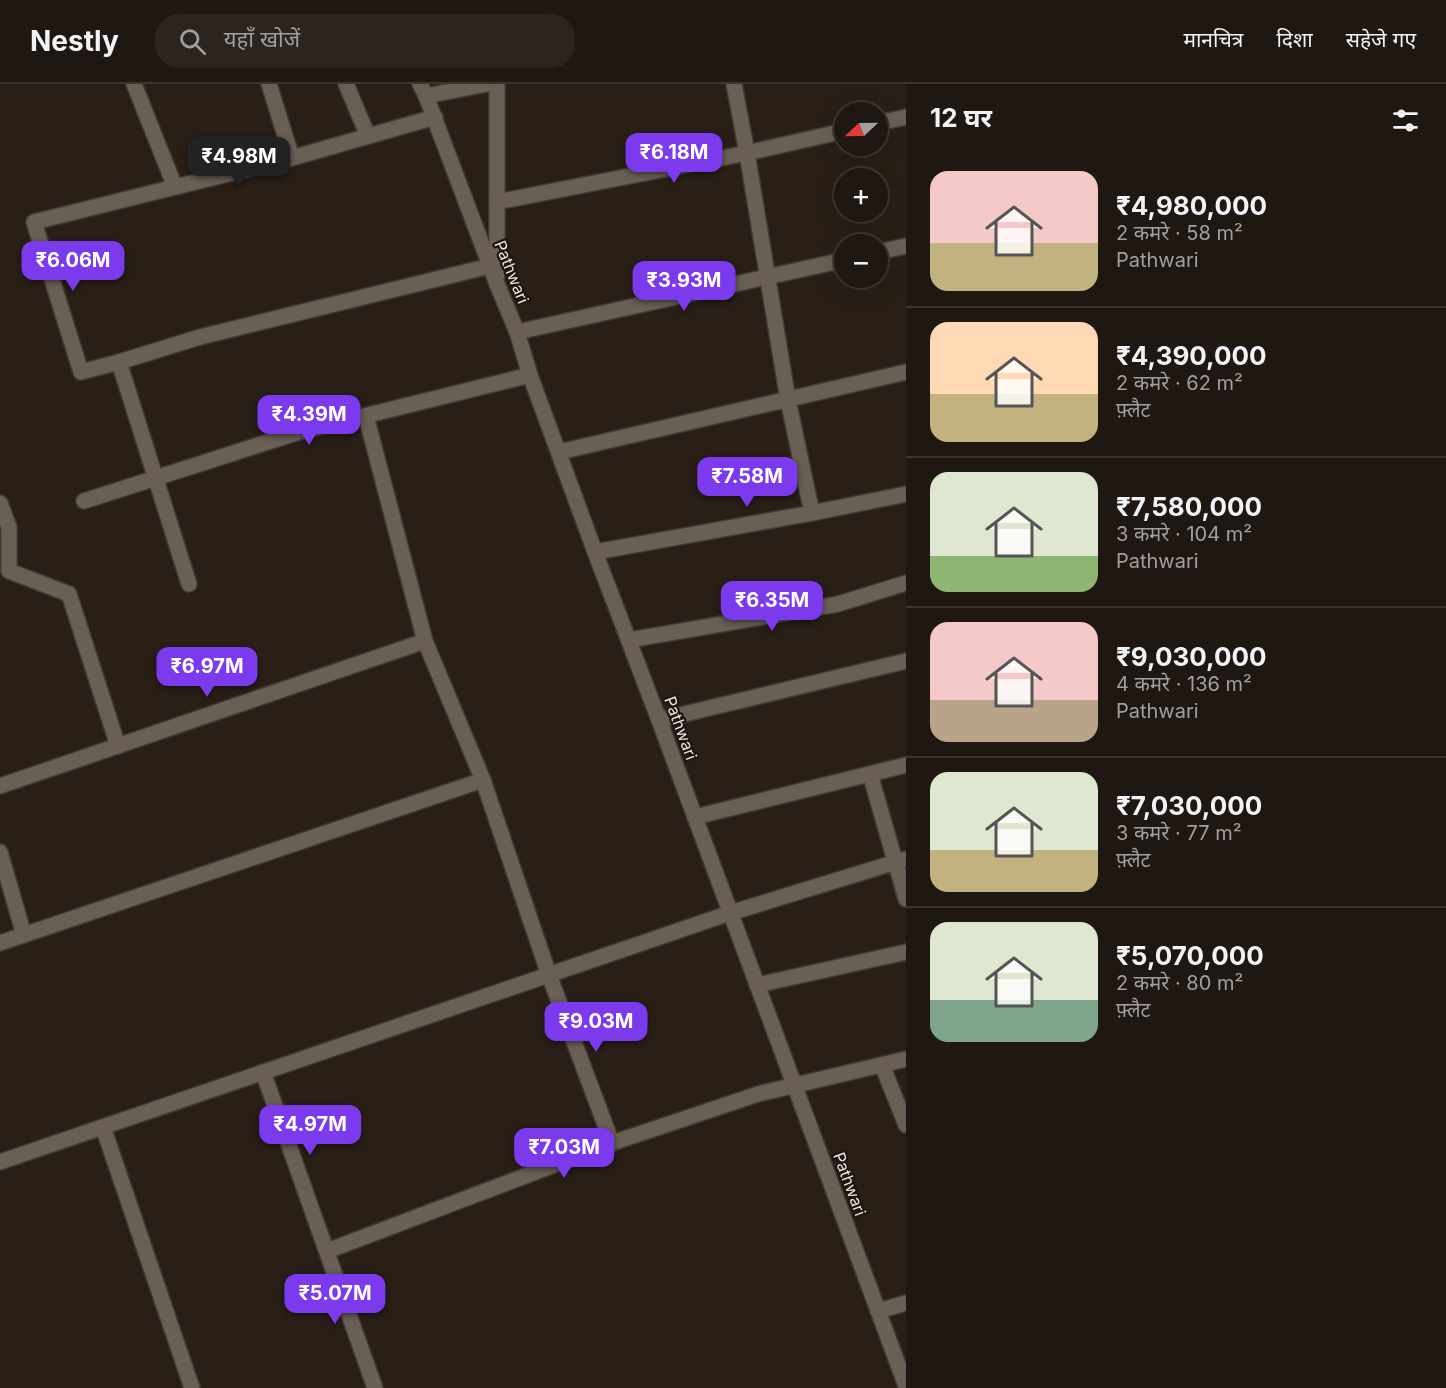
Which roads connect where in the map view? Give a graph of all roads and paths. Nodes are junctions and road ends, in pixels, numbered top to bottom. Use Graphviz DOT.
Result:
graph roads {
  1 [pos="134,84"];
  2 [pos="269,84"];
  3 [pos="346,84"];
  4 [pos="487,84"];
  5 [pos="497,84"];
  6 [pos="734,84"];
  7 [pos="423,90"];
  8 [pos="435,117"];
  9 [pos="906,117"];
  10 [pos="888,121"];
  11 [pos="834,133"];
  12 [pos="368,136"];
  13 [pos="747,153"];
  14 [pos="292,158"];
  15 [pos="175,187"];
  16 [pos="497,202"];
  17 [pos="906,246"];
  18 [pos="888,250"];
  19 [pos="834,262"];
  20 [pos="490,266"];
  21 [pos="767,277"];
  22 [pos="497,284"];
  23 [pos="517,332"];
  24 [pos="119,362"];
  25 [pos="906,372"];
  26 [pos="530,375"];
  27 [pos="788,400"];
  28 [pos="366,416"];
  29 [pos="559,452"];
  30 [pos="156,478"];
  31 [pos="906,494"];
  32 [pos="84,501"];
  33 [pos="0,504"];
  34 [pos="812,513"];
  35 [pos="595,552"];
  36 [pos="906,583"];
  37 [pos="189,584"];
  38 [pos="629,640"];
  39 [pos="425,641"];
  40 [pos="906,661"];
  41 [pos="659,720"];
  42 [pos="118,746"];
  43 [pos="906,765"];
  44 [pos="870,774"];
  45 [pos="483,780"];
  46 [pos="0,786"];
  47 [pos="695,818"];
  48 [pos="0,852"];
  49 [pos="900,861"];
  50 [pos="906,899"];
  51 [pos="730,913"];
  52 [pos="24,935"];
  53 [pos="0,943"];
  54 [pos="906,952"];
  55 [pos="549,975"];
  56 [pos="757,985"];
  57 [pos="906,1059"];
  58 [pos="882,1065"];
  59 [pos="263,1072"];
  60 [pos="794,1085"];
  61 [pos="906,1125"];
  62 [pos="103,1127"];
  63 [pos="612,1143"];
  64 [pos="0,1162"];
  65 [pos="327,1251"];
  66 [pos="906,1303"];
  67 [pos="878,1311"];
  68 [pos="906,1386"];
  69 [pos="192,1388"];
  70 [pos="375,1388"];
  1 -- 15 [label="street"];
  2 -- 14 [label="street"];
  3 -- 12 [label="street"];
  4 -- 7 [label="street"];
  5 -- 16 [label="street"];
  6 -- 13 [label="street"];
  7 -- 8 [label="street, Pathwari"];
  8 -- 12 [label="street"];
  8 -- 20 [label="street, Pathwari"];
  9 -- 10 [label="street"];
  11 -- 13 [label="street"];
  12 -- 14 [label="street"];
  13 -- 16 [label="street"];
  13 -- 21 [label="street"];
  14 -- 15 [label="street"];
  15 -- 24 [label="street"];
  16 -- 22 [label="street"];
  17 -- 18 [label="street"];
  19 -- 21 [label="street"];
  20 -- 22 [label="street, Pathwari"];
  20 -- 24 [label="street"];
  21 -- 23 [label="street"];
  21 -- 27 [label="street"];
  22 -- 23 [label="street, Pathwari"];
  23 -- 26 [label="street, Pathwari"];
  24 -- 30 [label="street"];
  25 -- 27 [label="street"];
  26 -- 28 [label="street"];
  26 -- 29 [label="street, Pathwari"];
  27 -- 29 [label="street"];
  27 -- 34 [label="street"];
  28 -- 30 [label="street"];
  28 -- 39 [label="street"];
  29 -- 35 [label="street, Pathwari"];
  30 -- 32 [label="street"];
  30 -- 37 [label="street"];
  31 -- 34 [label="street"];
  33 -- 42 [label="street"];
  34 -- 35 [label="street"];
  35 -- 38 [label="street, Pathwari"];
  36 -- 38 [label="street"];
  38 -- 41 [label="street, Pathwari"];
  39 -- 42 [label="street"];
  39 -- 45 [label="street"];
  40 -- 41 [label="street"];
  41 -- 47 [label="street, Pathwari"];
  42 -- 46 [label="street"];
  43 -- 44 [label="street"];
  44 -- 47 [label="street"];
  44 -- 49 [label="street"];
  45 -- 52 [label="street"];
  45 -- 55 [label="street"];
  47 -- 51 [label="street, Pathwari"];
  48 -- 52 [label="street"];
  49 -- 50 [label="street"];
  49 -- 51 [label="street"];
  51 -- 55 [label="street"];
  51 -- 56 [label="street, Pathwari"];
  52 -- 53 [label="street"];
  54 -- 56 [label="street"];
  55 -- 59 [label="street"];
  55 -- 63 [label="street"];
  56 -- 60 [label="street, Pathwari"];
  57 -- 58 [label="street"];
  58 -- 60 [label="street"];
  58 -- 61 [label="street"];
  59 -- 62 [label="street"];
  59 -- 65 [label="street"];
  60 -- 63 [label="street"];
  60 -- 67 [label="street, Pathwari"];
  62 -- 64 [label="street"];
  62 -- 69 [label="street"];
  63 -- 65 [label="street"];
  65 -- 70 [label="street"];
  66 -- 67 [label="street"];
  67 -- 68 [label="street, Pathwari"];
}
